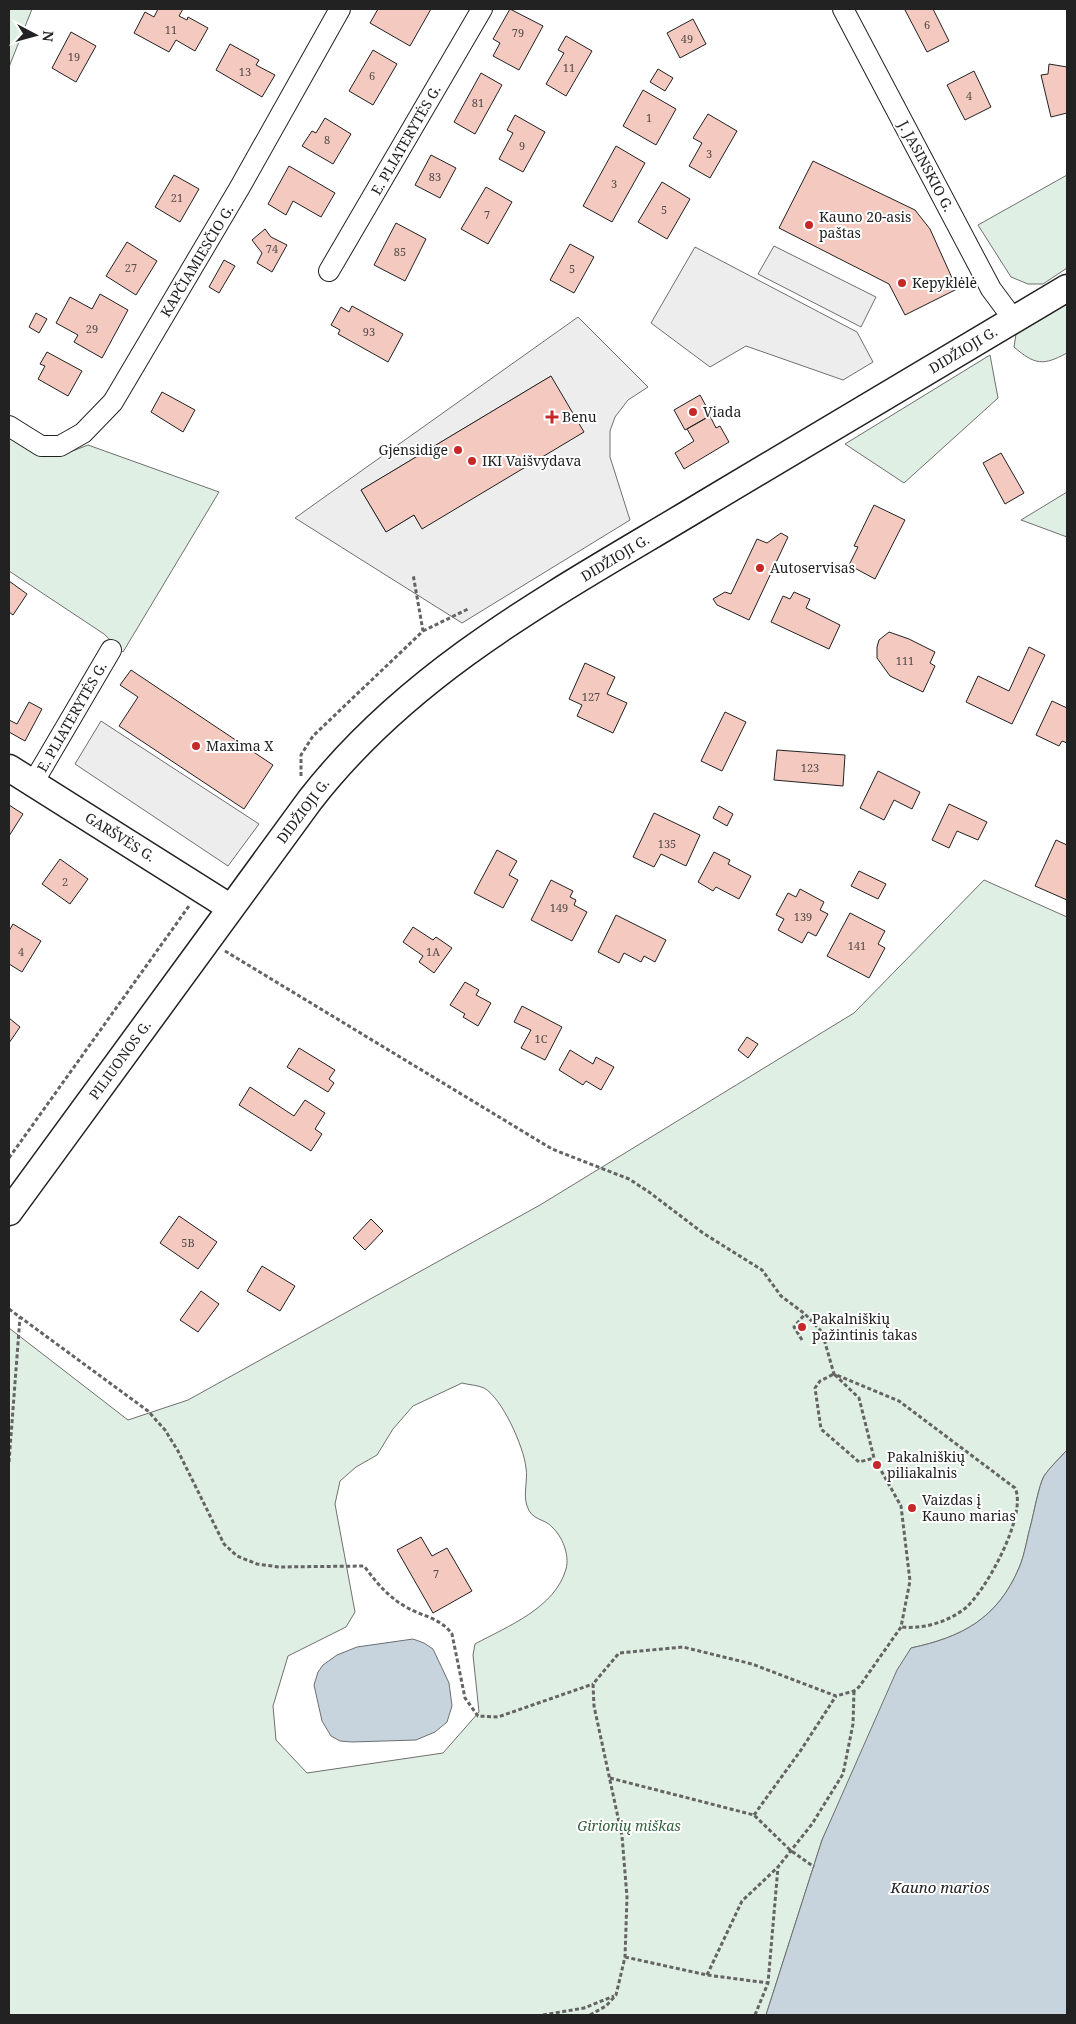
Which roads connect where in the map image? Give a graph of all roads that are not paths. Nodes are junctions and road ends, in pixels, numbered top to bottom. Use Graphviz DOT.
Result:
graph roads {
  1 [pos="340,9"];
  2 [pos="482,9"];
  3 [pos="843,9"];
  4 [pos="329,271"];
  5 [pos="1067,288"];
  6 [pos="1014,320"];
  7 [pos="9,426"];
  8 [pos="111,650"];
  9 [pos="9,768"];
  10 [pos="34,783"];
  11 [pos="231,908"];
  12 [pos="9,1212"];
  1 -- 7 [label="street, KAPČIAMIESČIO G."];
  2 -- 4 [label="street, E. PLIATERYTĖS G."];
  3 -- 6 [label="street, J. JASINSKIO G."];
  5 -- 6 [label="main road, DIDŽIOJI G."];
  6 -- 11 [label="main road, DIDŽIOJI G."];
  8 -- 10 [label="street, E. PLIATERYTĖS G."];
  9 -- 10 [label="main road, GARŠVĖS G."];
  10 -- 11 [label="main road, GARŠVĖS G."];
  11 -- 12 [label="main road, PILIUONOS G."];
}
